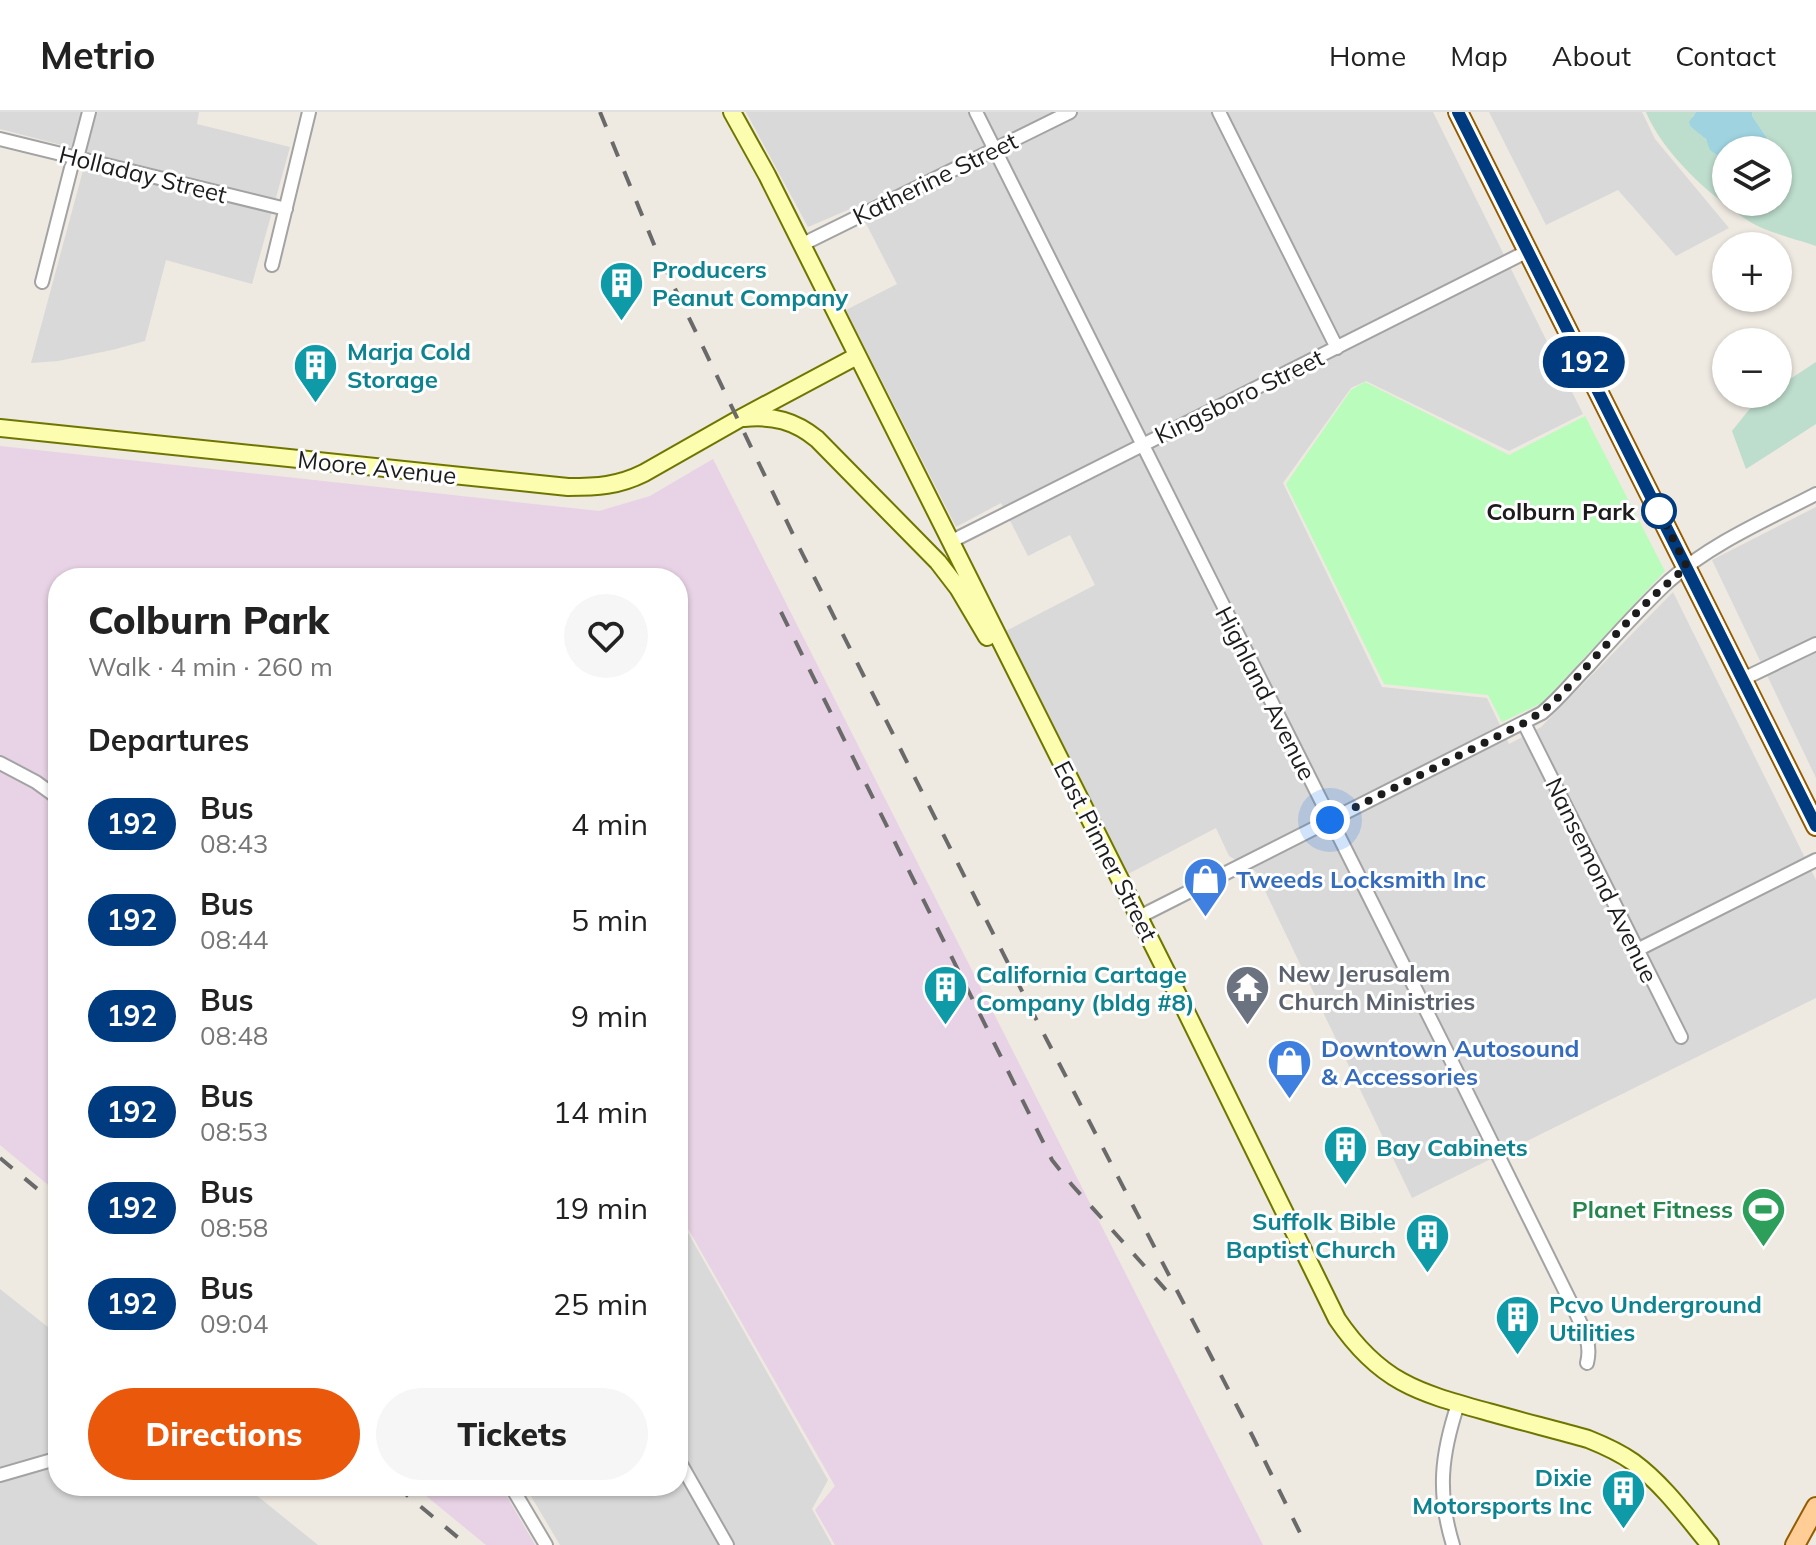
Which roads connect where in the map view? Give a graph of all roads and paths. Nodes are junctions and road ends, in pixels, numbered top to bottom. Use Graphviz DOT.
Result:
graph roads {
  1 [pos="89,112"];
  2 [pos="309,112"];
  3 [pos="976,112"];
  4 [pos="1070,112"];
  5 [pos="1219,112"];
  6 [pos="1458,112"];
  7 [pos="735,116"];
  8 [pos="0,139"];
  9 [pos="995,150"];
  10 [pos="77,158"];
  11 [pos="286,209"];
  12 [pos="801,245"];
  13 [pos="1528,251"];
  14 [pos="272,265"];
  15 [pos="42,282"];
  16 [pos="1337,348"];
  17 [pos="857,356"];
  18 [pos="739,419"];
  19 [pos="0,428"];
  20 [pos="1142,445"];
  21 [pos="1816,494"];
  22 [pos="950,542"];
  23 [pos="1687,567"];
  24 [pos="1816,644"];
  25 [pos="1743,679"];
  26 [pos="1524,723"];
  27 [pos="1051,743"];
  28 [pos="0,763"];
  29 [pos="48,791"];
  30 [pos="1330,820"];
  31 [pos="1816,826"];
  32 [pos="1816,860"];
  33 [pos="1139,917"];
  34 [pos="1637,950"];
  35 [pos="1681,1037"];
  36 [pos="1587,1363"];
  37 [pos="1458,1404"];
  38 [pos="48,1461"];
  39 [pos="0,1475"];
  40 [pos="688,1477"];
  41 [pos="517,1496"];
  42 [pos="1816,1507"];
  43 [pos="546,1545"];
  44 [pos="727,1545"];
  45 [pos="1453,1545"];
  46 [pos="1710,1545"];
  47 [pos="1795,1545"];
  1 -- 10 [label="street"];
  2 -- 11 [label="street"];
  3 -- 9 [label="street, Highland Avenue"];
  4 -- 9 [label="street, Katherine Street"];
  5 -- 16 [label="street"];
  6 -- 13 [label="main road"];
  7 -- 12 [label="main road, East Pinner Street"];
  8 -- 10 [label="street, Holladay Street"];
  9 -- 12 [label="street, Katherine Street"];
  9 -- 20 [label="street, Highland Avenue"];
  10 -- 11 [label="street, Holladay Street"];
  10 -- 15 [label="street"];
  11 -- 14 [label="street"];
  12 -- 17 [label="main road, East Pinner Street"];
  13 -- 16 [label="street, Kingsboro Street"];
  13 -- 23 [label="main road"];
  16 -- 20 [label="street, Kingsboro Street"];
  17 -- 18 [label="main road, Moore Avenue"];
  17 -- 22 [label="main road, East Pinner Street"];
  18 -- 19 [label="main road, Moore Avenue"];
  18 -- 27 [label="main road, Moore Avenue"];
  20 -- 22 [label="street, Kingsboro Street"];
  20 -- 30 [label="street, Highland Avenue"];
  21 -- 23 [label="street"];
  22 -- 27 [label="main road, East Pinner Street"];
  23 -- 25 [label="main road"];
  23 -- 26 [label="street"];
  24 -- 25 [label="street"];
  25 -- 31 [label="main road"];
  26 -- 30 [label="street"];
  26 -- 34 [label="street, Nansemond Avenue"];
  27 -- 33 [label="main road, East Pinner Street"];
  28 -- 29 [label="street"];
  30 -- 33 [label="street"];
  30 -- 36 [label="street, Highland Avenue"];
  32 -- 34 [label="street"];
  33 -- 37 [label="main road, East Pinner Street"];
  34 -- 35 [label="street, Nansemond Avenue"];
  37 -- 45 [label="street"];
  37 -- 46 [label="main road, East Pinner Street"];
  38 -- 39 [label="street"];
  40 -- 44 [label="street"];
  41 -- 43 [label="street"];
  42 -- 47 [label="main road"];
}
